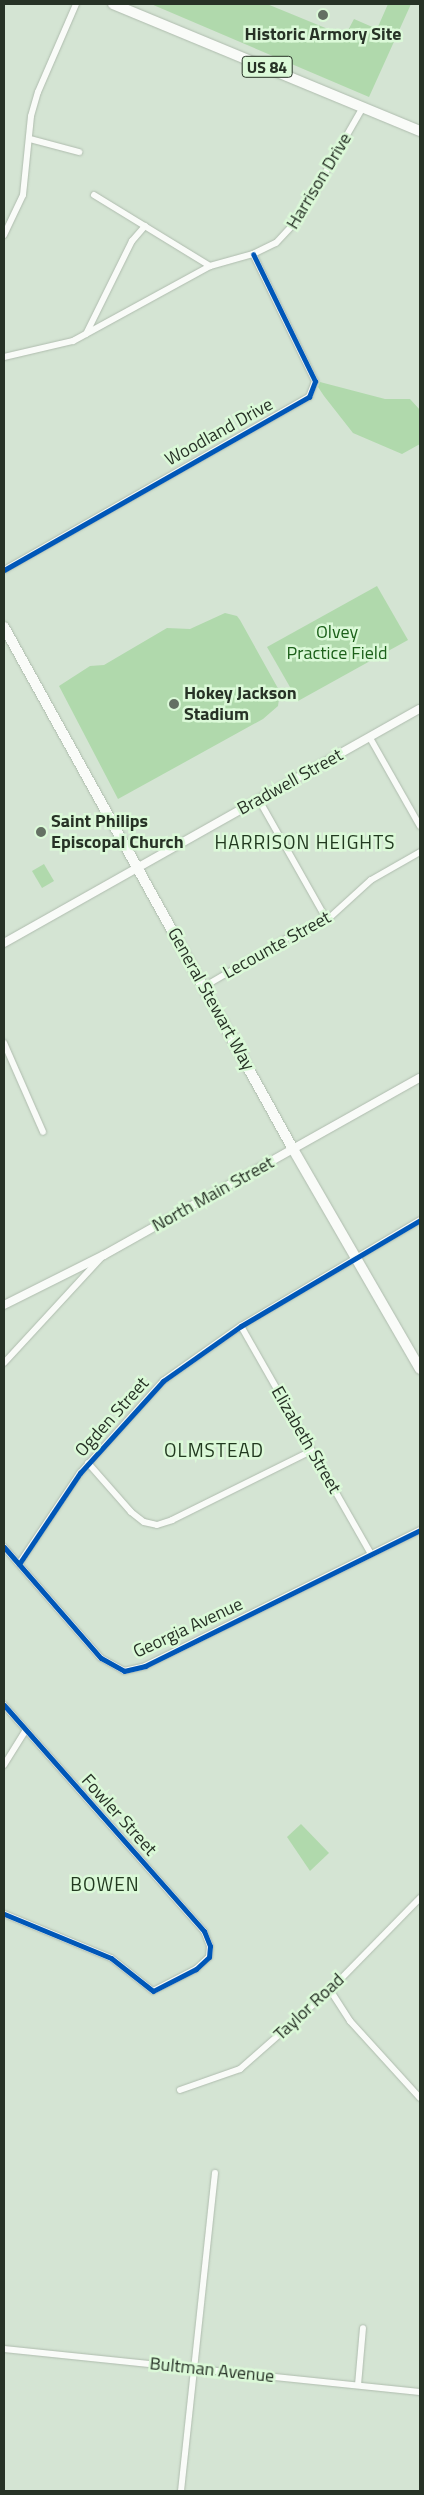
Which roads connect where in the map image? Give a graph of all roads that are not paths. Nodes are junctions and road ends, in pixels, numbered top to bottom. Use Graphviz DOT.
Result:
graph roads {
  1 [pos="76,4"];
  2 [pos="113,4"];
  3 [pos="363,107"];
  4 [pos="420,131"];
  5 [pos="30,139"];
  6 [pos="80,152"];
  7 [pos="94,195"];
  8 [pos="145,226"];
  9 [pos="4,235"];
  10 [pos="252,254"];
  11 [pos="210,266"];
  12 [pos="86,334"];
  13 [pos="4,357"];
  14 [pos="4,570"];
  15 [pos="4,628"];
  16 [pos="420,709"];
  17 [pos="370,738"];
  18 [pos="259,800"];
  19 [pos="420,826"];
  20 [pos="420,852"];
  21 [pos="139,867"];
  22 [pos="327,920"];
  23 [pos="4,943"];
  24 [pos="205,986"];
  25 [pos="4,1042"];
  26 [pos="420,1078"];
  27 [pos="43,1132"];
  28 [pos="293,1149"];
  29 [pos="420,1220"];
  30 [pos="104,1255"];
  31 [pos="358,1256"];
  32 [pos="4,1305"];
  33 [pos="241,1326"];
  34 [pos="4,1363"];
  35 [pos="420,1369"];
  36 [pos="312,1451"];
  37 [pos="88,1463"];
  38 [pos="420,1530"];
  39 [pos="4,1547"];
  40 [pos="371,1554"];
  41 [pos="19,1564"];
  42 [pos="4,1706"];
  43 [pos="25,1732"];
  44 [pos="4,1765"];
  45 [pos="420,1898"];
  46 [pos="4,1914"];
  47 [pos="330,1990"];
  48 [pos="180,2090"];
  49 [pos="420,2098"];
  50 [pos="215,2172"];
  51 [pos="363,2328"];
  52 [pos="4,2349"];
  53 [pos="193,2367"];
  54 [pos="358,2385"];
  55 [pos="420,2392"];
  56 [pos="181,2491"];
  1 -- 5 [label="street"];
  2 -- 3 [label="main road, US 84"];
  3 -- 4 [label="main road, US 84"];
  3 -- 10 [label="street, Harrison Drive"];
  5 -- 6 [label="street"];
  5 -- 9 [label="street"];
  7 -- 8 [label="street"];
  8 -- 11 [label="street"];
  8 -- 12 [label="street"];
  10 -- 11 [label="street, Harrison Drive"];
  10 -- 14 [label="street, Woodland Drive"];
  11 -- 12 [label="street, Harrison Drive"];
  12 -- 13 [label="street, Harrison Drive"];
  15 -- 21 [label="main road, General Stewart Way"];
  16 -- 17 [label="street, Bradwell Street"];
  17 -- 18 [label="street, Bradwell Street"];
  17 -- 19 [label="street"];
  18 -- 21 [label="street, Bradwell Street"];
  18 -- 22 [label="street"];
  20 -- 22 [label="street, Lecounte Street"];
  21 -- 23 [label="street, Bradwell Street"];
  21 -- 24 [label="main road, General Stewart Way"];
  22 -- 24 [label="street, Lecounte Street"];
  24 -- 28 [label="main road, General Stewart Way"];
  25 -- 27 [label="street"];
  26 -- 28 [label="street, North Main Street"];
  28 -- 30 [label="street, North Main Street"];
  28 -- 31 [label="main road, General Stewart Way"];
  29 -- 31 [label="street, Ogden Street"];
  30 -- 32 [label="street, North Main Street"];
  30 -- 34 [label="street"];
  31 -- 33 [label="street, Ogden Street"];
  31 -- 35 [label="main road, General Stewart Way"];
  33 -- 36 [label="street, Elizabeth Street"];
  33 -- 37 [label="street, Ogden Street"];
  36 -- 37 [label="street"];
  36 -- 40 [label="street, Elizabeth Street"];
  37 -- 41 [label="street, Ogden Street"];
  38 -- 40 [label="street, Georgia Avenue"];
  39 -- 41 [label="street, Georgia Avenue"];
  40 -- 41 [label="street, Georgia Avenue"];
  42 -- 43 [label="street, Fowler Street"];
  43 -- 44 [label="street"];
  43 -- 46 [label="street, Fowler Street"];
  45 -- 47 [label="street, Taylor Road"];
  47 -- 48 [label="street, Taylor Road"];
  47 -- 49 [label="street"];
  50 -- 53 [label="street"];
  51 -- 54 [label="street"];
  52 -- 53 [label="street, Bultman Avenue"];
  53 -- 54 [label="street, Bultman Avenue"];
  53 -- 56 [label="street"];
  54 -- 55 [label="street, Bultman Avenue"];
}
